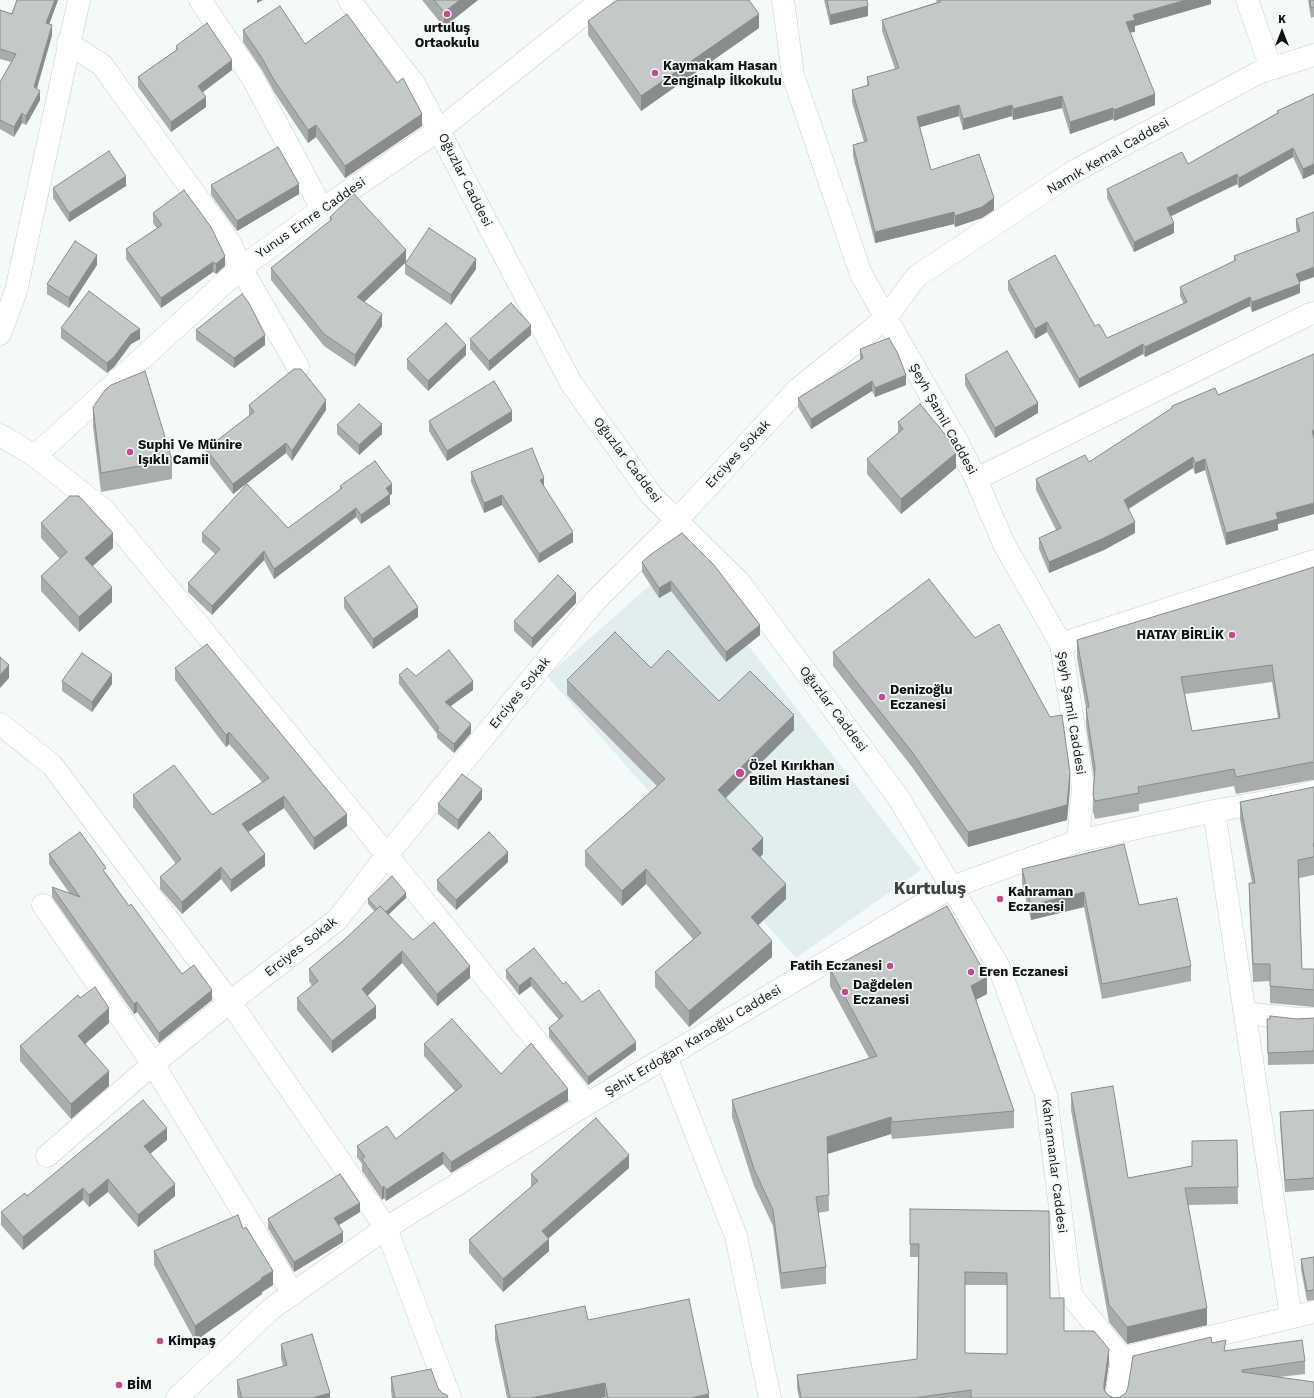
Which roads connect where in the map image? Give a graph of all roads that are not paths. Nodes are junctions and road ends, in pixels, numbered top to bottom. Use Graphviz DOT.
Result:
graph roads {
  1 [pos="79,0"];
  2 [pos="200,0"];
  3 [pos="349,0"];
  4 [pos="602,0"];
  5 [pos="783,0"];
  6 [pos="1247,0"];
  7 [pos="68,43"];
  8 [pos="1314,55"];
  9 [pos="1271,68"];
  10 [pos="439,130"];
  11 [pos="322,209"];
  12 [pos="241,268"];
  13 [pos="1314,313"];
  14 [pos="886,318"];
  15 [pos="0,334"];
  16 [pos="298,367"];
  17 [pos="0,434"];
  18 [pos="35,456"];
  19 [pos="976,479"];
  20 [pos="677,520"];
  21 [pos="1314,560"];
  22 [pos="1061,644"];
  23 [pos="0,724"];
  24 [pos="1314,792"];
  25 [pos="1214,811"];
  26 [pos="1078,840"];
  27 [pos="387,855"];
  28 [pos="952,887"];
  29 [pos="43,905"];
  30 [pos="230,1002"];
  31 [pos="1245,1013"];
  32 [pos="1314,1019"];
  33 [pos="666,1057"];
  34 [pos="153,1064"];
  35 [pos="587,1104"];
  36 [pos="47,1156"];
  37 [pos="386,1228"];
  38 [pos="292,1294"];
  39 [pos="1314,1312"];
  40 [pos="1291,1317"];
  41 [pos="1122,1358"];
  42 [pos="177,1398"];
  43 [pos="450,1398"];
  44 [pos="770,1398"];
  45 [pos="1116,1398"];
  1 -- 7 [label="street"];
  2 -- 11 [label="street"];
  3 -- 10 [label="street, Oğuzlar Caddesi"];
  4 -- 10 [label="street, Yunus Emre Caddesi"];
  5 -- 14 [label="street, Şeyh Şamil Caddesi"];
  6 -- 9 [label="street"];
  7 -- 12 [label="street"];
  7 -- 15 [label="street"];
  8 -- 9 [label="street, Namık Kemal Caddesi"];
  9 -- 14 [label="street, Namık Kemal Caddesi"];
  10 -- 11 [label="street, Yunus Emre Caddesi"];
  10 -- 20 [label="street, Oğuzlar Caddesi"];
  11 -- 12 [label="street, Yunus Emre Caddesi"];
  12 -- 16 [label="street"];
  12 -- 18 [label="street, Yunus Emre Caddesi"];
  13 -- 19 [label="street"];
  14 -- 19 [label="street, Şeyh Şamil Caddesi"];
  14 -- 20 [label="street, Erciyes Sokak"];
  17 -- 18 [label="street"];
  18 -- 27 [label="street"];
  19 -- 22 [label="street, Şeyh Şamil Caddesi"];
  20 -- 27 [label="street, Erciyes Sokak"];
  20 -- 28 [label="street, Oğuzlar Caddesi"];
  21 -- 22 [label="street"];
  22 -- 26 [label="street, Şeyh Şamil Caddesi"];
  23 -- 30 [label="street"];
  24 -- 25 [label="street, Şehit Erdoğan Karaoğlu Caddesi"];
  25 -- 26 [label="street, Şehit Erdoğan Karaoğlu Caddesi"];
  25 -- 31 [label="street"];
  26 -- 28 [label="street, Şehit Erdoğan Karaoğlu Caddesi"];
  27 -- 30 [label="street, Erciyes Sokak"];
  27 -- 35 [label="street"];
  28 -- 33 [label="street, Şehit Erdoğan Karaoğlu Caddesi"];
  28 -- 41 [label="street, Kahramanlar Caddesi"];
  29 -- 34 [label="street"];
  30 -- 34 [label="street, Erciyes Sokak"];
  30 -- 37 [label="street"];
  31 -- 32 [label="street"];
  31 -- 40 [label="street"];
  33 -- 35 [label="street, Şehit Erdoğan Karaoğlu Caddesi"];
  33 -- 44 [label="street"];
  34 -- 36 [label="street, Erciyes Sokak"];
  34 -- 38 [label="street"];
  35 -- 37 [label="street, Şehit Erdoğan Karaoğlu Caddesi"];
  37 -- 38 [label="street, Şehit Erdoğan Karaoğlu Caddesi"];
  37 -- 43 [label="street"];
  38 -- 42 [label="street, Şehit Erdoğan Karaoğlu Caddesi"];
  39 -- 40 [label="street"];
  40 -- 41 [label="street"];
  41 -- 45 [label="street"];
}
